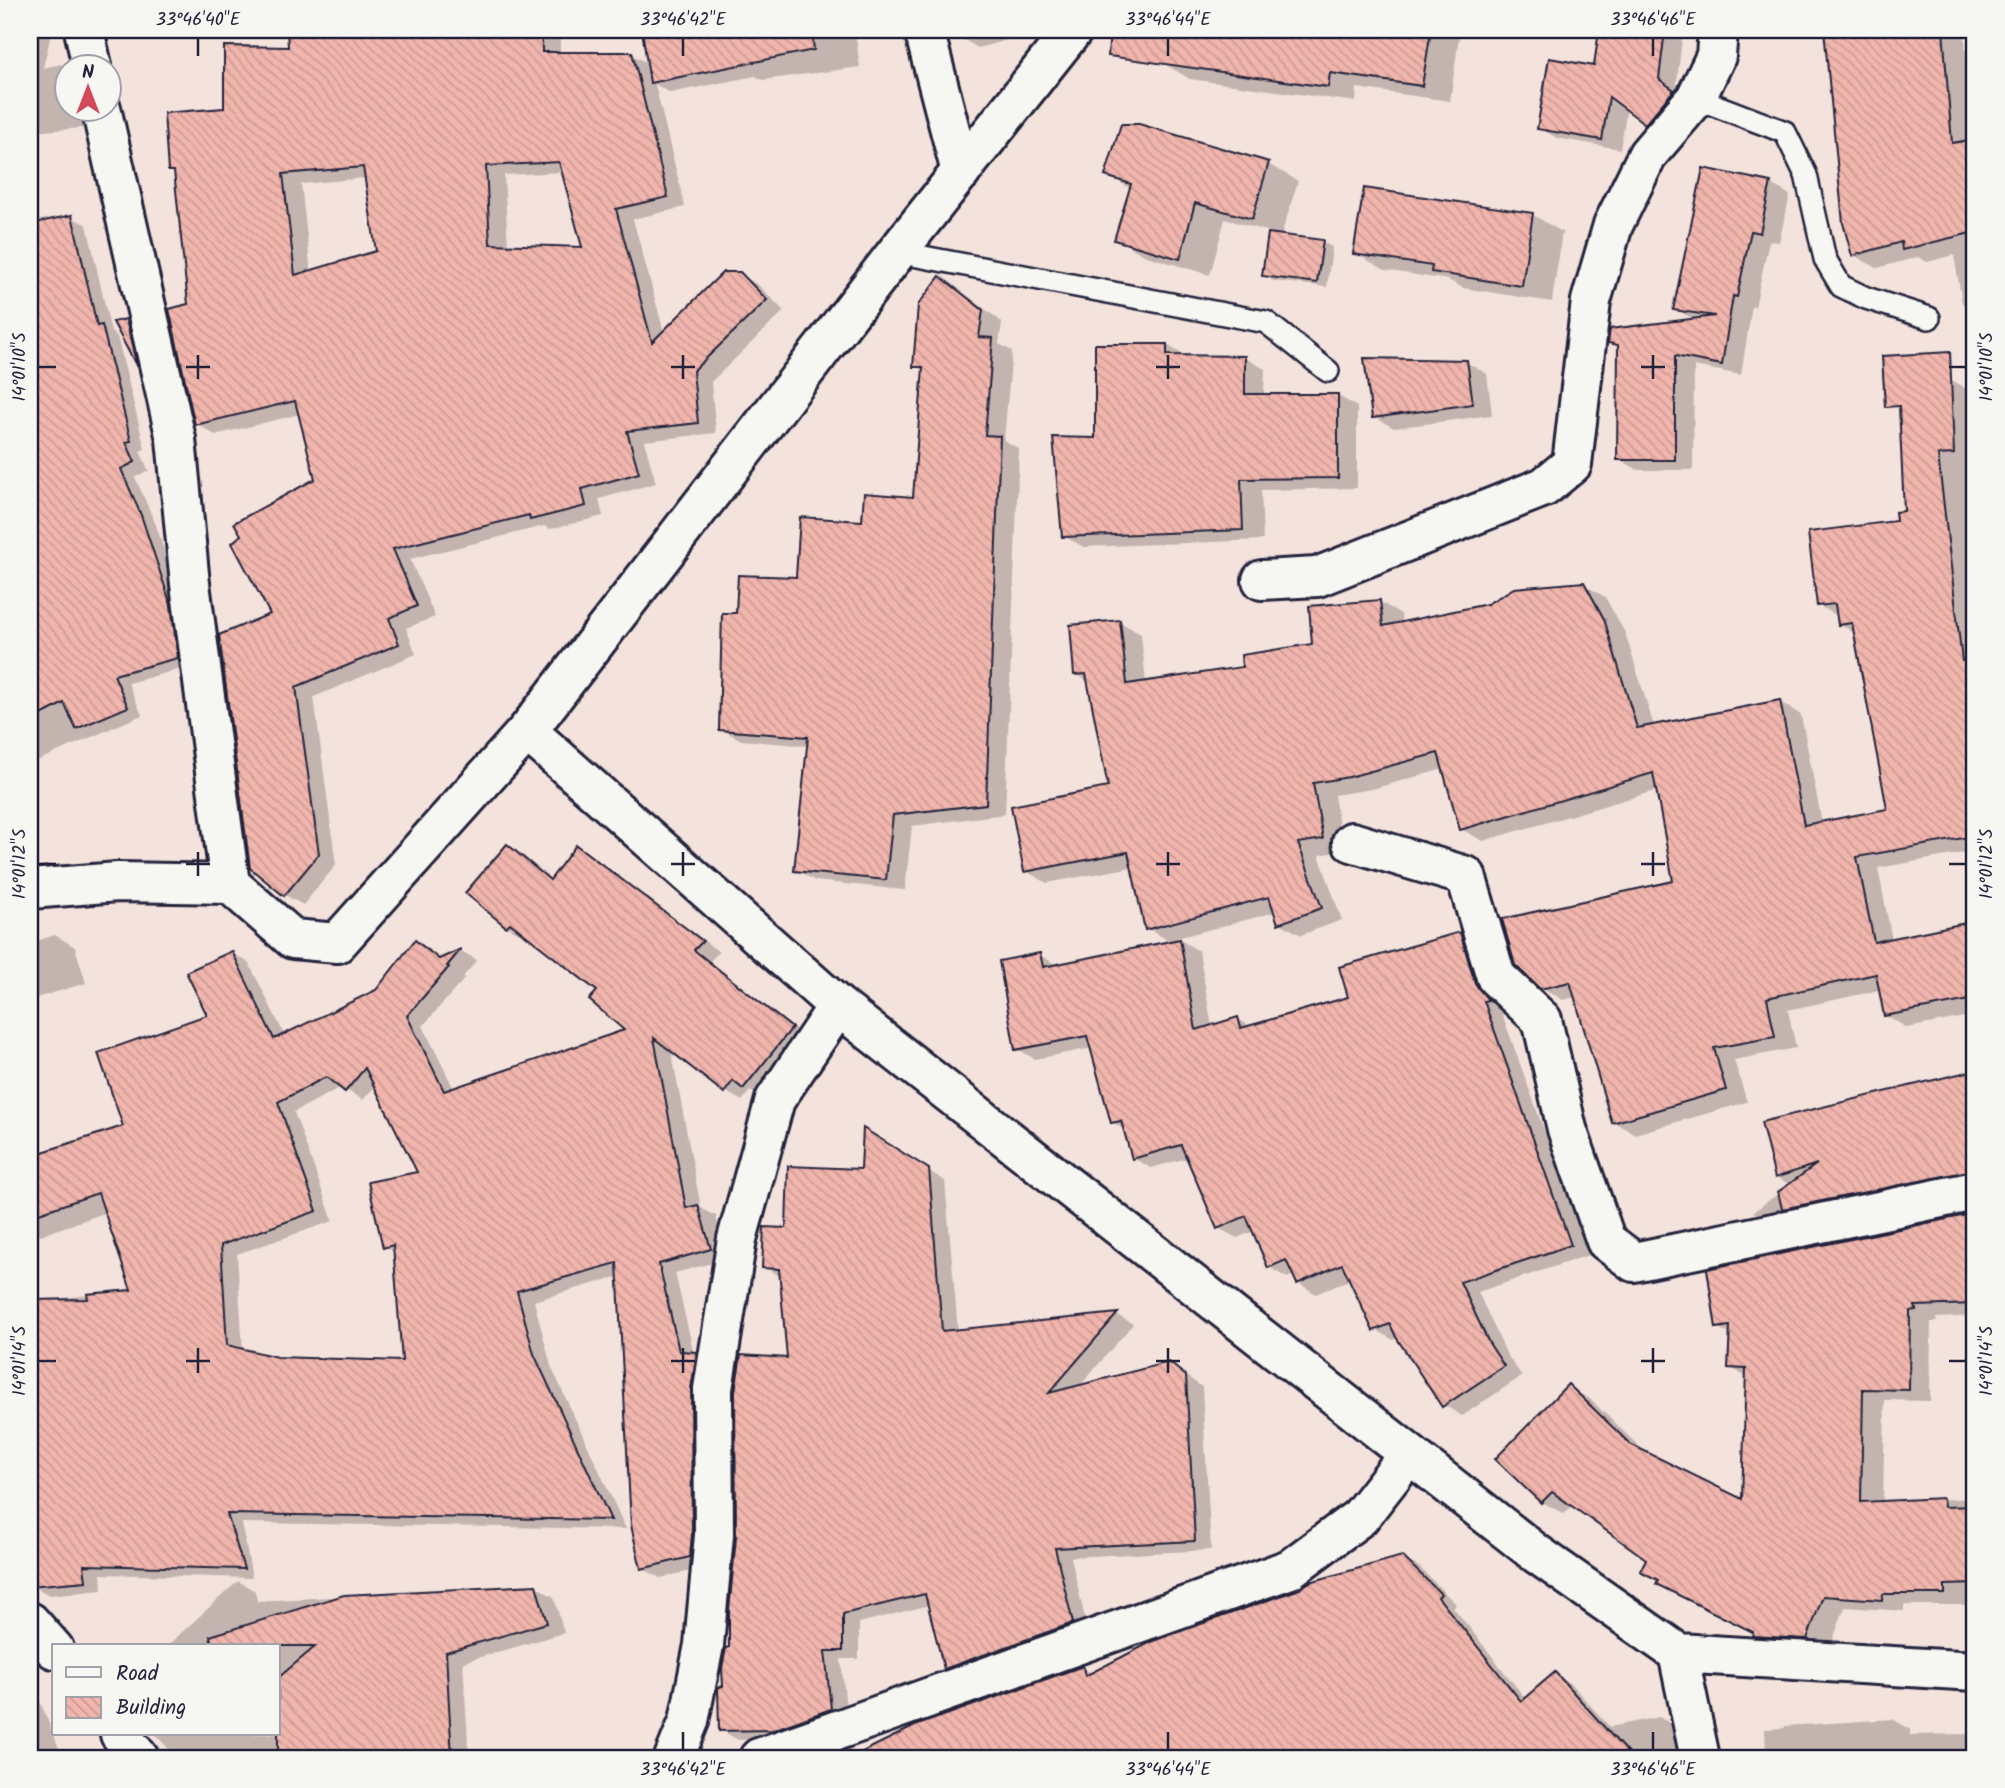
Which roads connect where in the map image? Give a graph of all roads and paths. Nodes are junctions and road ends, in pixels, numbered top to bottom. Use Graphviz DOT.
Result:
graph roads {
  1 [pos="84,30"];
  2 [pos="924,30"];
  3 [pos="1073,30"];
  4 [pos="1718,30"];
  5 [pos="89,52"];
  6 [pos="1696,98"];
  7 [pos="104,122"];
  8 [pos="961,172"];
  9 [pos="897,252"];
  10 [pos="1929,318"];
  11 [pos="1328,371"];
  12 [pos="1262,580"];
  13 [pos="527,731"];
  14 [pos="1352,842"];
  15 [pos="230,884"];
  16 [pos="30,889"];
  17 [pos="838,1006"];
  18 [pos="1975,1191"];
  19 [pos="1409,1454"];
  20 [pos="30,1622"];
  21 [pos="52,1647"];
  22 [pos="1678,1653"];
  23 [pos="1975,1671"];
  24 [pos="122,1736"];
  25 [pos="139,1758"];
  26 [pos="674,1758"];
  27 [pos="759,1758"];
  28 [pos="1700,1758"];
  1 -- 5 [label="street"];
  2 -- 8 [label="street"];
  3 -- 8 [label="street"];
  4 -- 6 [label="street"];
  6 -- 10 [label="lane"];
  6 -- 12 [label="street"];
  7 -- 15 [label="street"];
  8 -- 9 [label="street"];
  9 -- 11 [label="lane"];
  9 -- 13 [label="street"];
  13 -- 15 [label="street"];
  13 -- 17 [label="street"];
  14 -- 18 [label="street"];
  15 -- 16 [label="street"];
  17 -- 19 [label="street"];
  17 -- 26 [label="street"];
  19 -- 22 [label="street"];
  19 -- 27 [label="street"];
  20 -- 21 [label="street"];
  22 -- 23 [label="street"];
  22 -- 28 [label="street"];
  24 -- 25 [label="street"];
}
